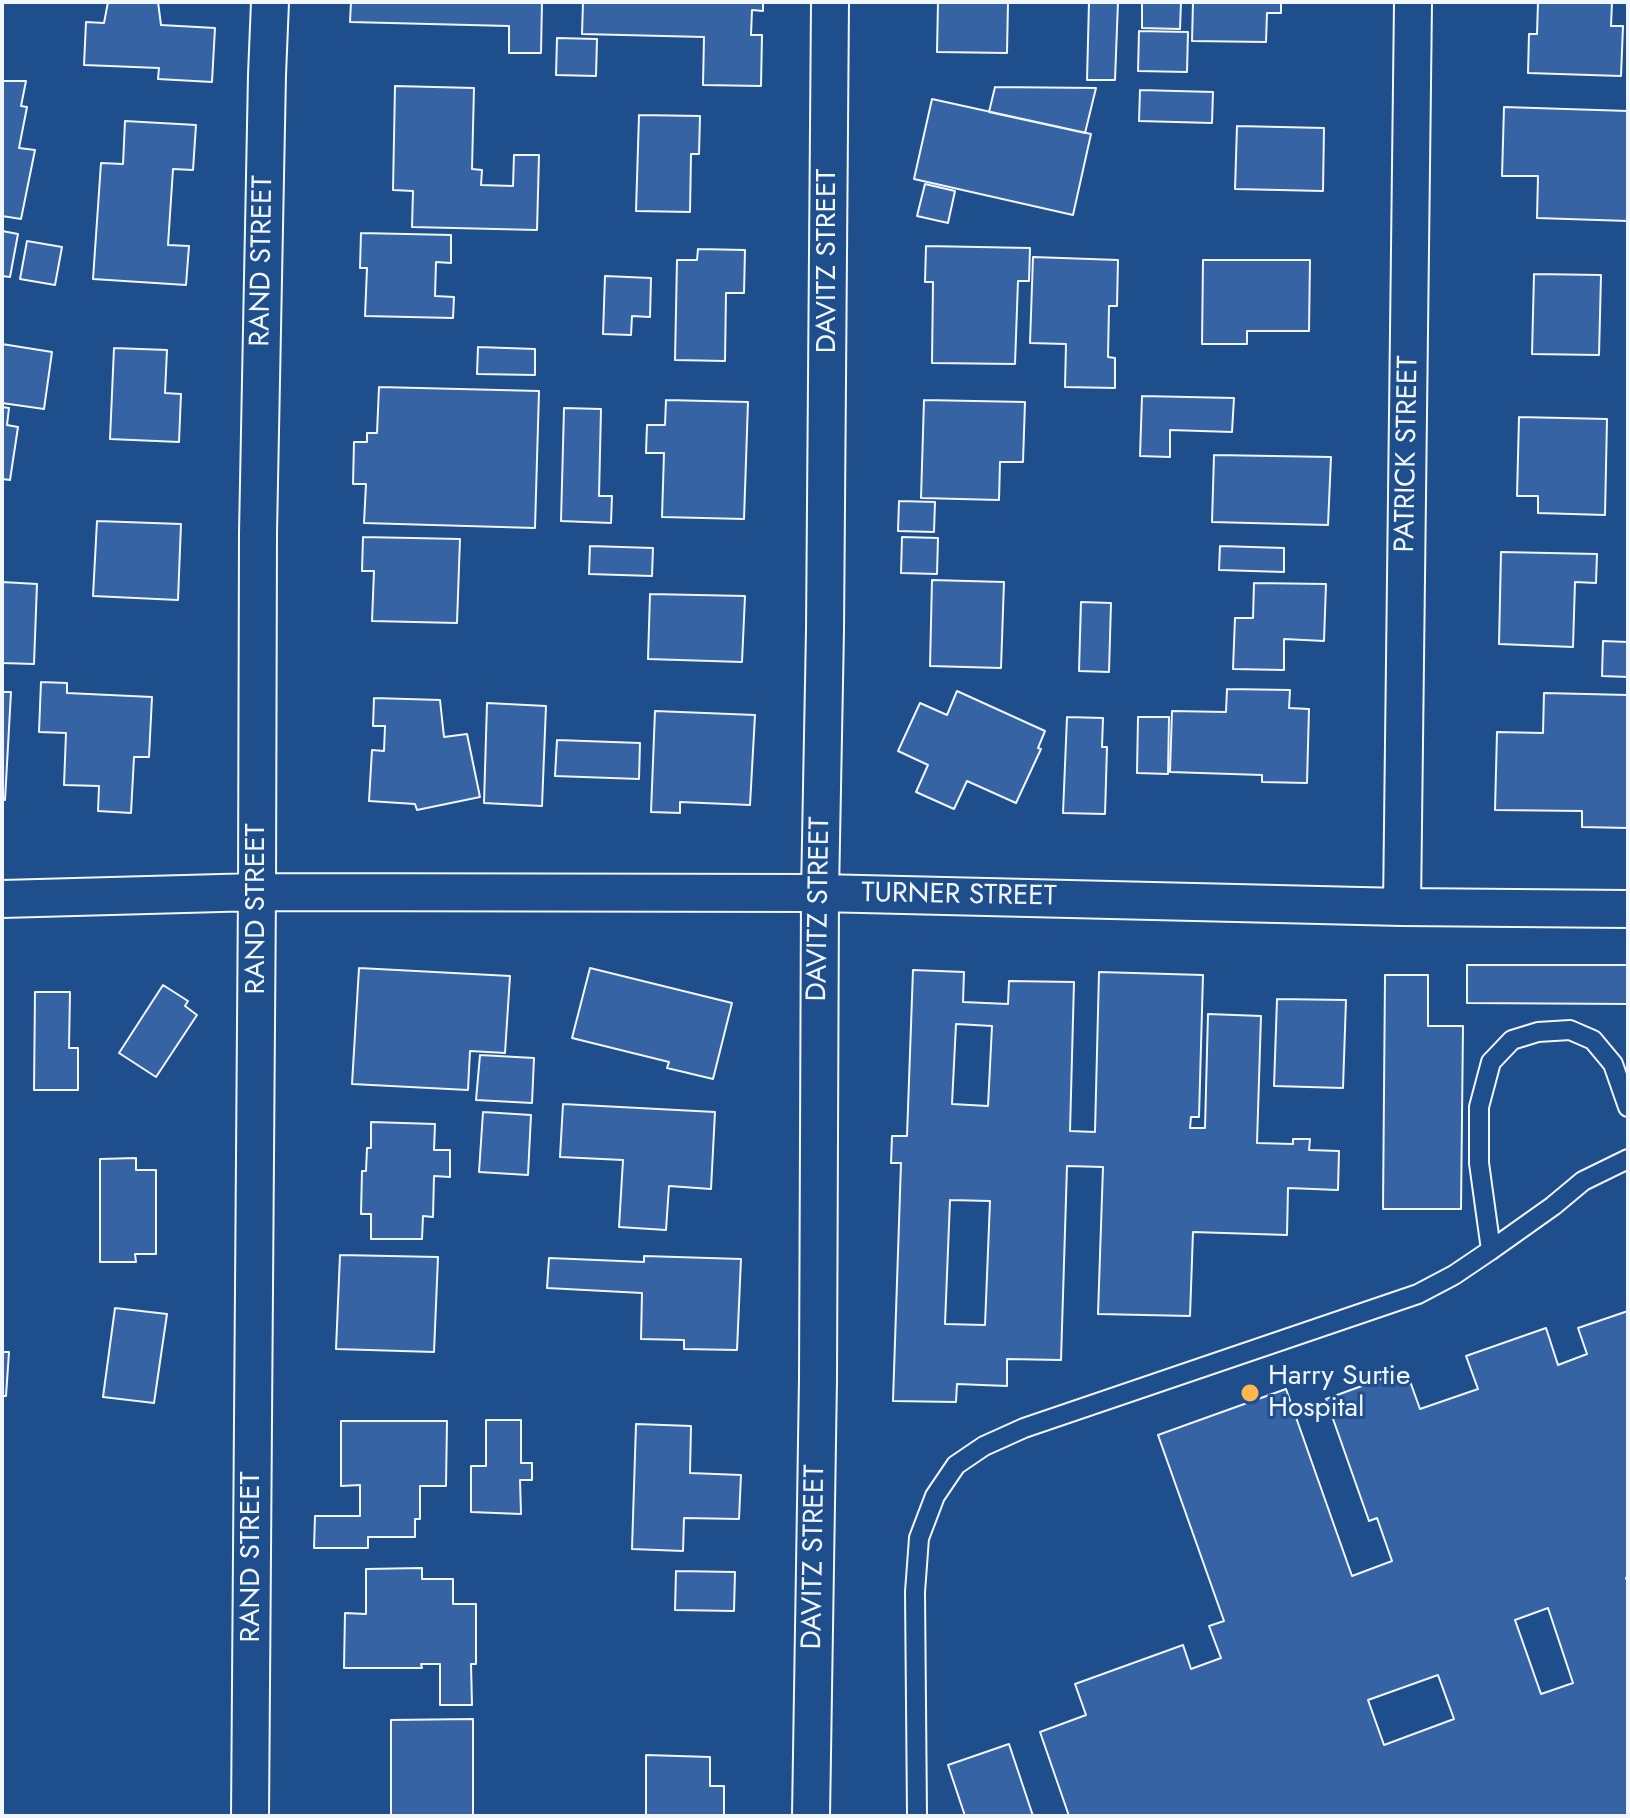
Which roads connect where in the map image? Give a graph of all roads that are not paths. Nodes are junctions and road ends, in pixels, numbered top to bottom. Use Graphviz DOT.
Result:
graph roads {
  1 [pos="270,2"];
  2 [pos="830,2"];
  3 [pos="1413,2"];
  4 [pos="257,892"];
  5 [pos="820,893"];
  6 [pos="2,899"];
  7 [pos="1402,907"];
  8 [pos="1628,909"];
  9 [pos="1628,1107"];
  10 [pos="1628,1159"];
  11 [pos="1491,1250"];
  12 [pos="250,1816"];
  13 [pos="811,1816"];
  14 [pos="917,1816"];
  1 -- 4 [label="street, RAND STREET"];
  2 -- 5 [label="street, DAVITZ STREET"];
  3 -- 7 [label="street, PATRICK STREET"];
  4 -- 5 [label="street, TURNER STREET"];
  4 -- 6 [label="street, TURNER STREET"];
  4 -- 12 [label="street, RAND STREET"];
  5 -- 7 [label="street, TURNER STREET"];
  5 -- 13 [label="street, DAVITZ STREET"];
  7 -- 8 [label="street, TURNER STREET"];
  9 -- 11 [label="lane"];
  10 -- 11 [label="lane"];
  11 -- 14 [label="lane"];
}
